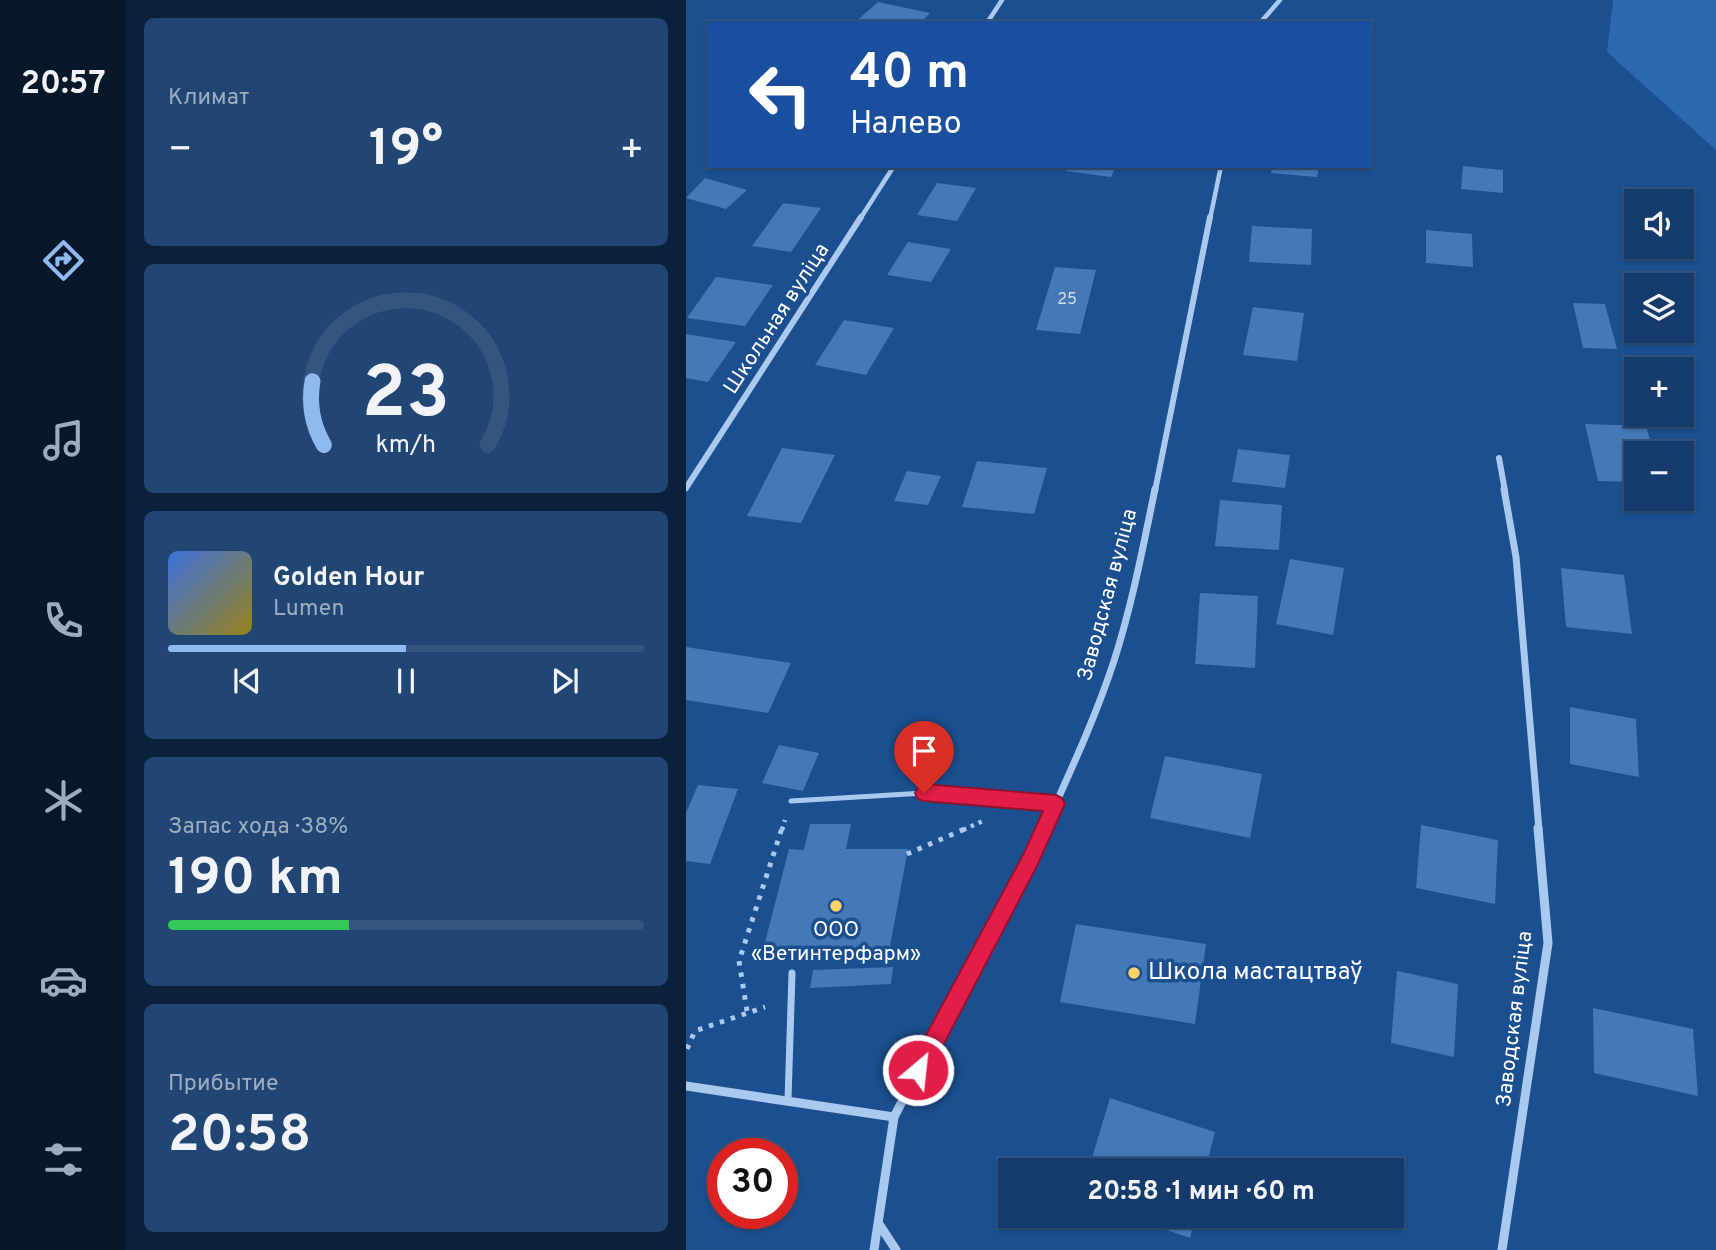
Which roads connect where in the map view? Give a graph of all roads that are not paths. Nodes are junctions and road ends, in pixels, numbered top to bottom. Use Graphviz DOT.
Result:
graph roads {
  1 [pos="1002,0"];
  2 [pos="1280,0"];
  3 [pos="988,21"];
  4 [pos="1262,21"];
  5 [pos="893,168"];
  6 [pos="1221,168"];
  7 [pos="1499,458"];
  8 [pos="686,488"];
  9 [pos="791,801"];
  10 [pos="1056,804"];
  11 [pos="792,973"];
  12 [pos="686,1086"];
  13 [pos="788,1100"];
  14 [pos="894,1117"];
  15 [pos="878,1223"];
  16 [pos="874,1250"];
  17 [pos="896,1250"];
  18 [pos="1503,1250"];
  1 -- 3 [label="street"];
  2 -- 4 [label="street"];
  5 -- 8 [label="street, Школьная вуліца"];
  6 -- 10 [label="street, Заводская вуліца"];
  7 -- 18 [label="street, Заводская вуліца"];
  9 -- 10 [label="lane"];
  10 -- 14 [label="street, Заводская вуліца"];
  11 -- 13 [label="lane"];
  12 -- 13 [label="street"];
  13 -- 14 [label="street"];
  14 -- 15 [label="street, Заводская вуліца"];
  15 -- 16 [label="street, Заводская вуліца"];
  15 -- 17 [label="street"];
}
